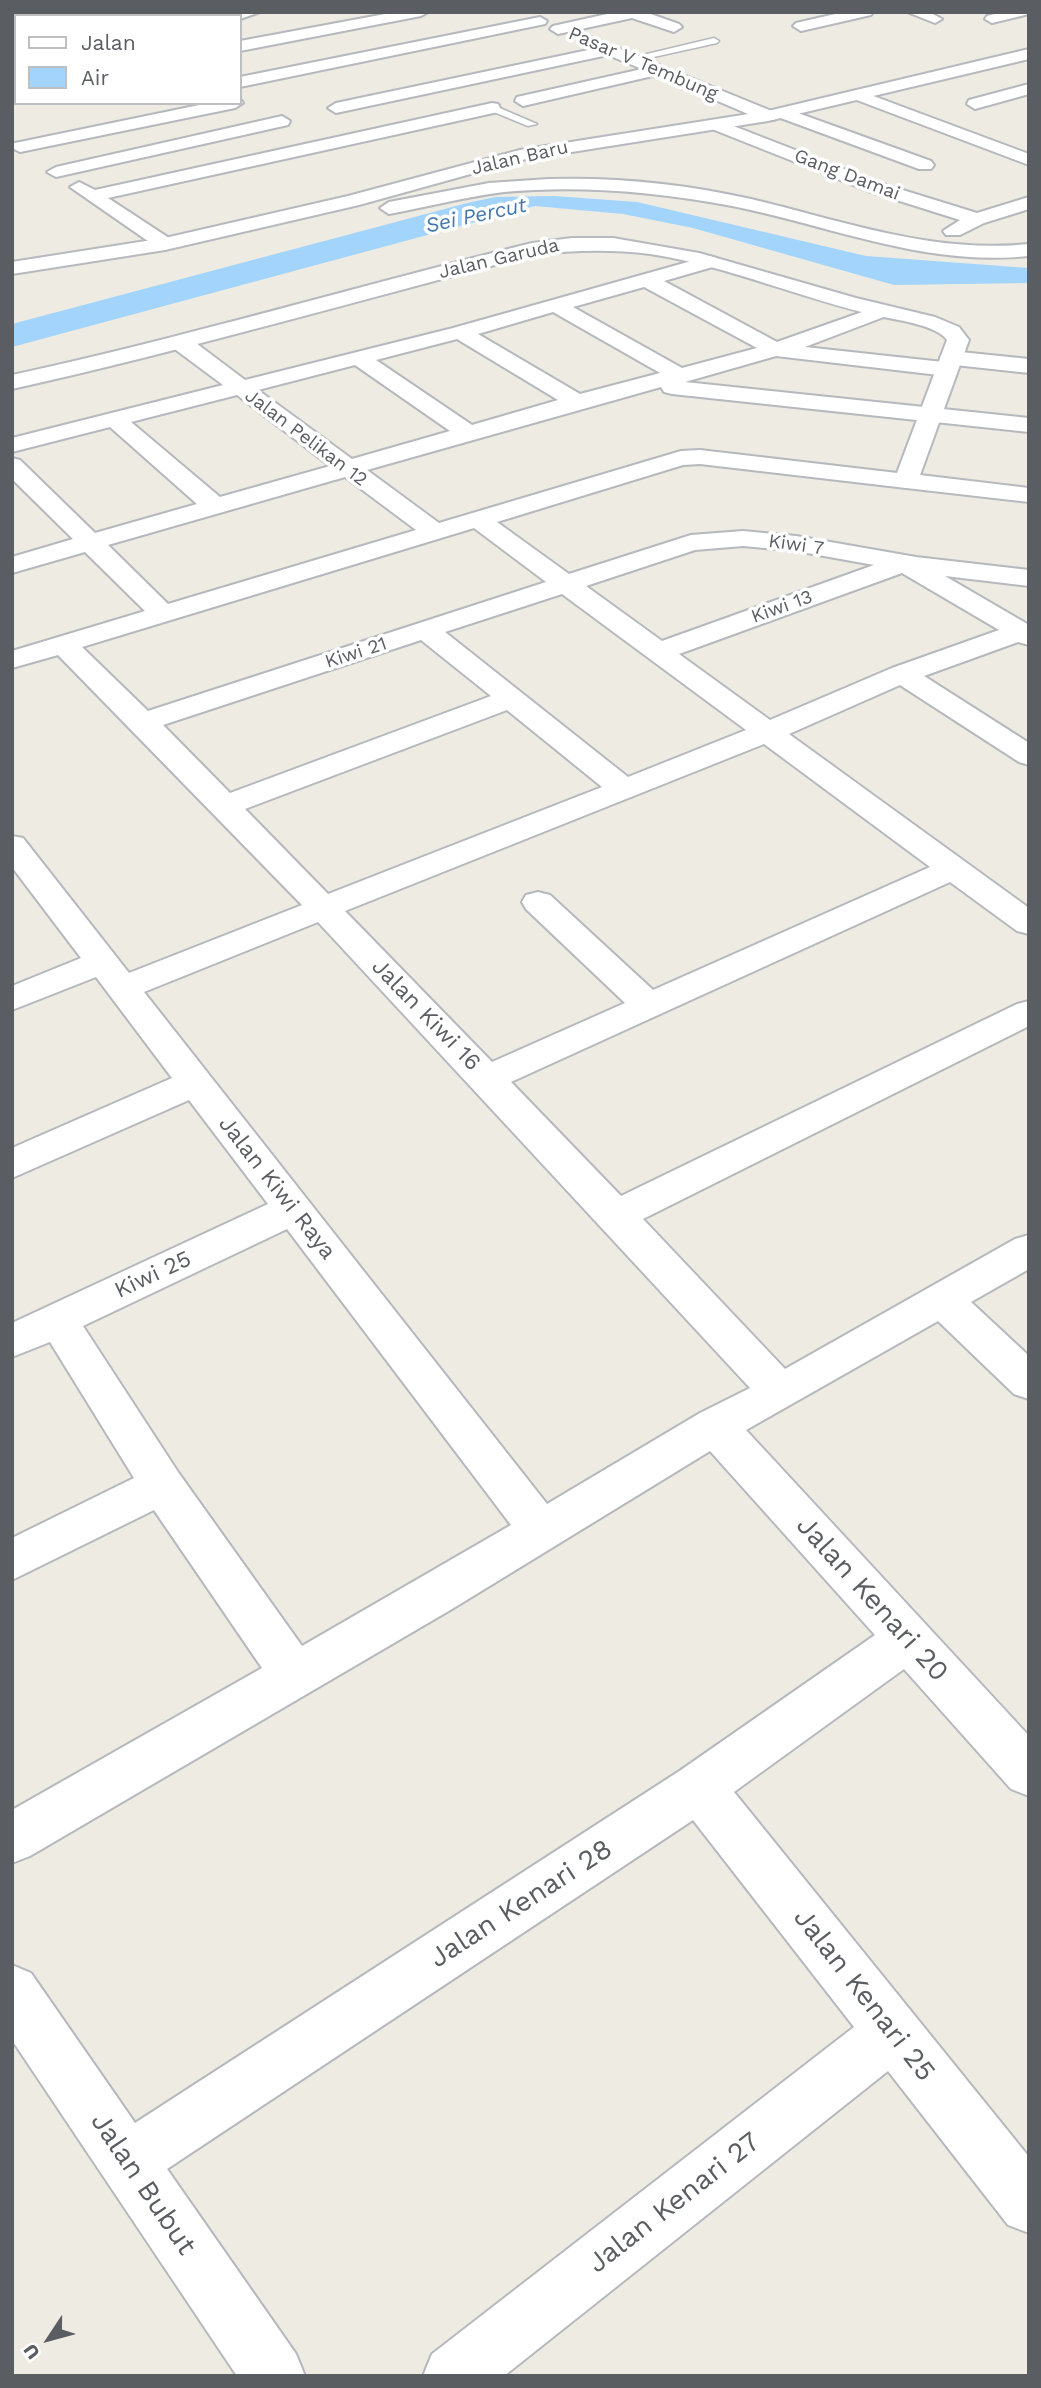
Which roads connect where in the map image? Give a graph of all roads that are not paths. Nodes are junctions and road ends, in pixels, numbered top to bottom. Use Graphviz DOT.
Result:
graph roads {
  1 [pos="421,12"];
  2 [pos="518,12"];
  3 [pos="914,12"];
  4 [pos="1023,12"];
  5 [pos="858,13"];
  6 [pos="800,19"];
  7 [pos="935,19"];
  8 [pos="992,19"];
  9 [pos="540,21"];
  10 [pos="674,27"];
  11 [pos="558,29"];
  12 [pos="714,41"];
  13 [pos="242,46"];
  14 [pos="610,50"];
  15 [pos="1029,54"];
  16 [pos="631,59"];
  17 [pos="659,70"];
  18 [pos="430,74"];
  19 [pos="242,82"];
  20 [pos="449,84"];
  21 [pos="1029,89"];
  22 [pos="860,96"];
  23 [pos="523,101"];
  24 [pos="975,104"];
  25 [pos="228,105"];
  26 [pos="336,108"];
  27 [pos="492,108"];
  28 [pos="776,115"];
  29 [pos="282,121"];
  30 [pos="532,124"];
  31 [pos="718,125"];
  32 [pos="19,150"];
  33 [pos="1029,160"];
  34 [pos="925,165"];
  35 [pos="56,172"];
  36 [pos="92,196"];
  37 [pos="1029,203"];
  38 [pos="389,208"];
  39 [pos="977,219"];
  40 [pos="165,244"];
  41 [pos="928,247"];
  42 [pos="1029,250"];
  43 [pos="709,262"];
  44 [pos="12,268"];
  45 [pos="645,279"];
  46 [pos="555,305"];
  47 [pos="882,311"];
  48 [pos="460,332"];
  49 [pos="180,342"];
  50 [pos="776,349"];
  51 [pos="358,357"];
  52 [pos="949,364"];
  53 [pos="1029,366"];
  54 [pos="681,376"];
  55 [pos="12,382"];
  56 [pos="651,384"];
  57 [pos="238,387"];
  58 [pos="577,402"];
  59 [pos="929,413"];
  60 [pos="116,420"];
  61 [pos="1029,425"];
  62 [pos="470,434"];
  63 [pos="12,445"];
  64 [pos="12,465"];
  65 [pos="345,468"];
  66 [pos="906,481"];
  67 [pos="21,487"];
  68 [pos="1029,495"];
  69 [pos="216,506"];
  70 [pos="477,518"];
  71 [pos="433,531"];
  72 [pos="89,543"];
  73 [pos="904,563"];
  74 [pos="12,565"];
  75 [pos="1029,578"];
  76 [pos="567,584"];
  77 [pos="164,615"];
  78 [pos="425,630"];
  79 [pos="1025,635"];
  80 [pos="64,645"];
  81 [pos="660,651"];
  82 [pos="12,660"];
  83 [pos="902,674"];
  84 [pos="510,699"];
  85 [pos="145,722"];
  86 [pos="770,732"];
  87 [pos="1029,756"];
  88 [pos="623,788"];
  89 [pos="225,806"];
  90 [pos="12,845"];
  91 [pos="954,868"];
  92 [pos="538,902"];
  93 [pos="323,908"];
  94 [pos="1029,923"];
  95 [pos="112,975"];
  96 [pos="12,999"];
  97 [pos="649,1006"];
  98 [pos="1029,1012"];
  99 [pos="487,1079"];
  100 [pos="194,1083"];
  101 [pos="12,1164"];
  102 [pos="293,1209"];
  103 [pos="617,1215"];
  104 [pos="1029,1250"];
  105 [pos="942,1300"];
  106 [pos="58,1320"];
  107 [pos="12,1341"];
  108 [pos="1029,1382"];
  109 [pos="780,1392"];
  110 [pos="715,1426"];
  111 [pos="162,1485"];
  112 [pos="542,1531"];
  113 [pos="12,1560"];
  114 [pos="908,1639"];
  115 [pos="294,1674"];
  116 [pos="1029,1772"];
  117 [pos="699,1787"];
  118 [pos="12,1838"];
  119 [pos="12,1992"];
  120 [pos="894,2031"];
  121 [pos="128,2161"];
  122 [pos="1029,2204"];
  123 [pos="274,2376"];
  124 [pos="454,2376"];
  1 -- 13 [label="street"];
  2 -- 9 [label="street, Pasar V Tembung"];
  3 -- 7 [label="street"];
  4 -- 8 [label="street"];
  5 -- 6 [label="street"];
  9 -- 11 [label="street, Pasar V Tembung"];
  9 -- 19 [label="street"];
  10 -- 11 [label="street"];
  11 -- 14 [label="street, Pasar V Tembung"];
  12 -- 16 [label="lane"];
  14 -- 16 [label="street, Pasar V Tembung"];
  14 -- 20 [label="street"];
  15 -- 22 [label="street, Jalan Baru"];
  16 -- 17 [label="street, Pasar V Tembung"];
  17 -- 23 [label="street"];
  17 -- 28 [label="street, Pasar V Tembung"];
  18 -- 20 [label="street"];
  20 -- 26 [label="street"];
  21 -- 24 [label="street"];
  22 -- 28 [label="street, Jalan Baru"];
  22 -- 33 [label="street"];
  25 -- 32 [label="street"];
  27 -- 30 [label="lane"];
  27 -- 36 [label="street"];
  28 -- 31 [label="street, Jalan Baru"];
  28 -- 34 [label="street, Pasar V Tembung"];
  29 -- 35 [label="street"];
  31 -- 39 [label="street, Gang Damai"];
  31 -- 40 [label="street, Jalan Baru"];
  32 -- 35 [label="street"];
  35 -- 36 [label="street"];
  36 -- 40 [label="street"];
  37 -- 39 [label="street"];
  38 -- 41 [label="street"];
  39 -- 41 [label="street"];
  40 -- 44 [label="street, Jalan Baru"];
  41 -- 42 [label="street"];
  43 -- 45 [label="street"];
  43 -- 47 [label="street, Jalan Garuda"];
  43 -- 49 [label="street, Jalan Garuda"];
  45 -- 46 [label="street"];
  45 -- 50 [label="street"];
  46 -- 48 [label="street"];
  46 -- 54 [label="street"];
  47 -- 50 [label="street"];
  47 -- 52 [label="street, Jalan Garuda"];
  48 -- 51 [label="street"];
  48 -- 58 [label="street"];
  49 -- 55 [label="street, Jalan Garuda"];
  49 -- 57 [label="street, Jalan Pelikan 12"];
  50 -- 52 [label="street"];
  50 -- 54 [label="street"];
  51 -- 57 [label="street"];
  51 -- 62 [label="street"];
  52 -- 53 [label="street"];
  52 -- 59 [label="street, Jalan Garuda"];
  54 -- 56 [label="street"];
  56 -- 58 [label="street"];
  56 -- 59 [label="street"];
  57 -- 60 [label="street"];
  57 -- 65 [label="street, Jalan Pelikan 12"];
  58 -- 62 [label="street"];
  59 -- 61 [label="street"];
  59 -- 66 [label="street, Jalan Garuda"];
  60 -- 63 [label="street"];
  60 -- 69 [label="street"];
  62 -- 65 [label="street"];
  64 -- 67 [label="street"];
  65 -- 69 [label="street"];
  65 -- 71 [label="street, Jalan Pelikan 12"];
  66 -- 68 [label="street"];
  66 -- 70 [label="street"];
  67 -- 72 [label="street"];
  69 -- 72 [label="street"];
  70 -- 71 [label="street"];
  70 -- 76 [label="street"];
  71 -- 77 [label="street"];
  72 -- 74 [label="street"];
  72 -- 77 [label="street"];
  73 -- 75 [label="street, Kiwi 7"];
  73 -- 76 [label="street, Kiwi 7"];
  73 -- 79 [label="street"];
  73 -- 81 [label="street, Kiwi 13"];
  76 -- 78 [label="street, Kiwi 21"];
  76 -- 81 [label="street"];
  77 -- 80 [label="street"];
  78 -- 84 [label="street"];
  78 -- 85 [label="street, Kiwi 21"];
  79 -- 83 [label="street"];
  80 -- 82 [label="street"];
  80 -- 85 [label="street, Jalan Kiwi 16"];
  81 -- 86 [label="street"];
  83 -- 86 [label="street"];
  83 -- 87 [label="street"];
  84 -- 88 [label="street"];
  84 -- 89 [label="street"];
  85 -- 89 [label="street, Jalan Kiwi 16"];
  86 -- 88 [label="street"];
  86 -- 91 [label="street"];
  88 -- 93 [label="street"];
  89 -- 93 [label="street, Jalan Kiwi 16"];
  90 -- 95 [label="street, Jalan Kiwi Raya"];
  91 -- 94 [label="street"];
  91 -- 97 [label="street"];
  92 -- 97 [label="street"];
  93 -- 95 [label="street"];
  93 -- 99 [label="street, Jalan Kiwi 16"];
  95 -- 96 [label="street"];
  95 -- 100 [label="street, Jalan Kiwi Raya"];
  97 -- 99 [label="street"];
  98 -- 103 [label="street"];
  99 -- 103 [label="street, Jalan Kiwi 16"];
  100 -- 101 [label="street"];
  100 -- 102 [label="street, Jalan Kiwi Raya"];
  102 -- 106 [label="street, Kiwi 25"];
  102 -- 112 [label="street, Jalan Kiwi Raya"];
  103 -- 109 [label="street, Jalan Kiwi 16"];
  104 -- 105 [label="street"];
  105 -- 108 [label="street"];
  105 -- 109 [label="street"];
  106 -- 107 [label="street, Kiwi 25"];
  106 -- 111 [label="street"];
  109 -- 110 [label="street"];
  110 -- 112 [label="street"];
  110 -- 114 [label="street, Jalan Kenari 20"];
  111 -- 113 [label="street"];
  111 -- 115 [label="street"];
  112 -- 115 [label="street"];
  114 -- 116 [label="street, Jalan Kenari 20"];
  114 -- 117 [label="street, Jalan Kenari 28"];
  115 -- 118 [label="street"];
  117 -- 120 [label="street, Jalan Kenari 25"];
  117 -- 121 [label="street, Jalan Kenari 28"];
  119 -- 121 [label="street, Jalan Bubut"];
  120 -- 122 [label="street, Jalan Kenari 25"];
  120 -- 124 [label="street, Jalan Kenari 27"];
  121 -- 123 [label="street, Jalan Bubut"];
}
